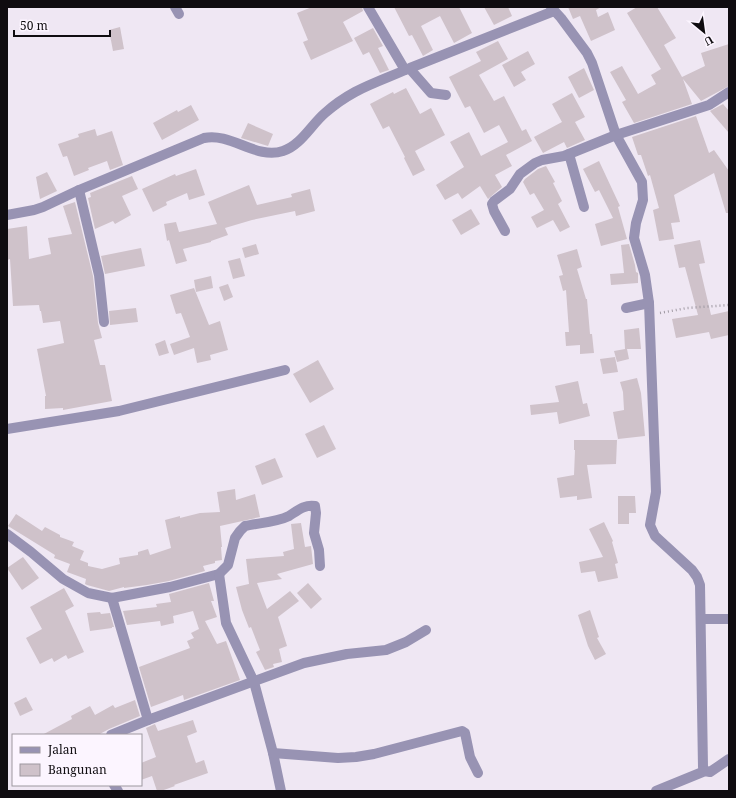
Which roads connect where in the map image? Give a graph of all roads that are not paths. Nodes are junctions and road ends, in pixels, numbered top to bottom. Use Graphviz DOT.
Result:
graph roads {
  1 [pos="368,7"];
  2 [pos="552,9"];
  3 [pos="408,70"];
  4 [pos="729,92"];
  5 [pos="446,95"];
  6 [pos="616,135"];
  7 [pos="569,154"];
  8 [pos="79,190"];
  9 [pos="584,207"];
  10 [pos="7,215"];
  11 [pos="505,231"];
  12 [pos="649,303"];
  13 [pos="626,308"];
  14 [pos="104,322"];
  15 [pos="285,370"];
  16 [pos="7,428"];
  17 [pos="7,534"];
  18 [pos="320,566"];
  19 [pos="219,574"];
  20 [pos="112,598"];
  21 [pos="701,619"];
  22 [pos="729,619"];
  23 [pos="426,630"];
  24 [pos="254,682"];
  25 [pos="148,720"];
  26 [pos="113,734"];
  27 [pos="273,753"];
  28 [pos="729,759"];
  29 [pos="705,772"];
  30 [pos="478,773"];
  31 [pos="281,791"];
  32 [pos="656,791"];
  1 -- 3 [label="street"];
  2 -- 3 [label="street"];
  2 -- 6 [label="street"];
  3 -- 5 [label="street"];
  3 -- 8 [label="street"];
  4 -- 6 [label="street"];
  6 -- 7 [label="street"];
  6 -- 12 [label="street"];
  7 -- 9 [label="street"];
  7 -- 11 [label="street"];
  8 -- 10 [label="street"];
  8 -- 14 [label="street"];
  12 -- 13 [label="street"];
  12 -- 21 [label="street"];
  15 -- 16 [label="street"];
  17 -- 20 [label="street"];
  18 -- 19 [label="street"];
  19 -- 20 [label="street"];
  19 -- 24 [label="street"];
  20 -- 25 [label="street"];
  21 -- 22 [label="street"];
  21 -- 29 [label="street"];
  23 -- 24 [label="street"];
  24 -- 25 [label="street"];
  24 -- 27 [label="street"];
  25 -- 26 [label="street"];
  27 -- 30 [label="street"];
  27 -- 31 [label="street"];
  28 -- 29 [label="street"];
  29 -- 32 [label="street"];
}
